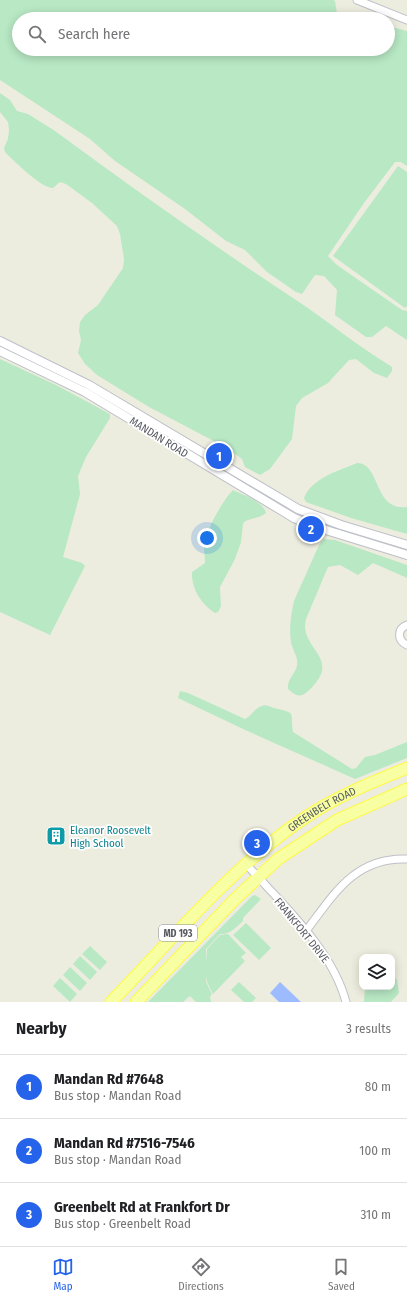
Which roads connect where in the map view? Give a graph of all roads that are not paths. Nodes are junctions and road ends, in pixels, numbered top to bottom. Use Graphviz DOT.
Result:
graph roads {
  1 [pos="357,0"];
  2 [pos="387,12"];
  3 [pos="395,15"];
  4 [pos="407,20"];
  5 [pos="0,342"];
  6 [pos="0,352"];
  7 [pos="407,545"];
  8 [pos="407,555"];
  9 [pos="407,625"];
  10 [pos="407,645"];
  11 [pos="407,768"];
  12 [pos="407,789"];
  13 [pos="407,859"];
  14 [pos="246,864"];
  15 [pos="257,877"];
  16 [pos="306,931"];
  17 [pos="111,1002"];
  18 [pos="136,1002"];
  19 [pos="346,1002"];
  1 -- 2 [label="street"];
  3 -- 4 [label="street"];
  5 -- 7 [label="street, MANDAN ROAD"];
  6 -- 8 [label="street, MANDAN ROAD"];
  9 -- 10 [label="street"];
  11 -- 14 [label="main road, GREENBELT ROAD / MD 193"];
  12 -- 15 [label="main road, GREENBELT ROAD / MD 193"];
  13 -- 16 [label="street"];
  14 -- 15 [label="street, FRANKFORT DRIVE"];
  14 -- 17 [label="main road, GREENBELT ROAD / MD 193"];
  15 -- 16 [label="street, FRANKFORT DRIVE"];
  15 -- 18 [label="main road, GREENBELT ROAD / MD 193"];
  16 -- 19 [label="street, FRANKFORT DRIVE"];
}
